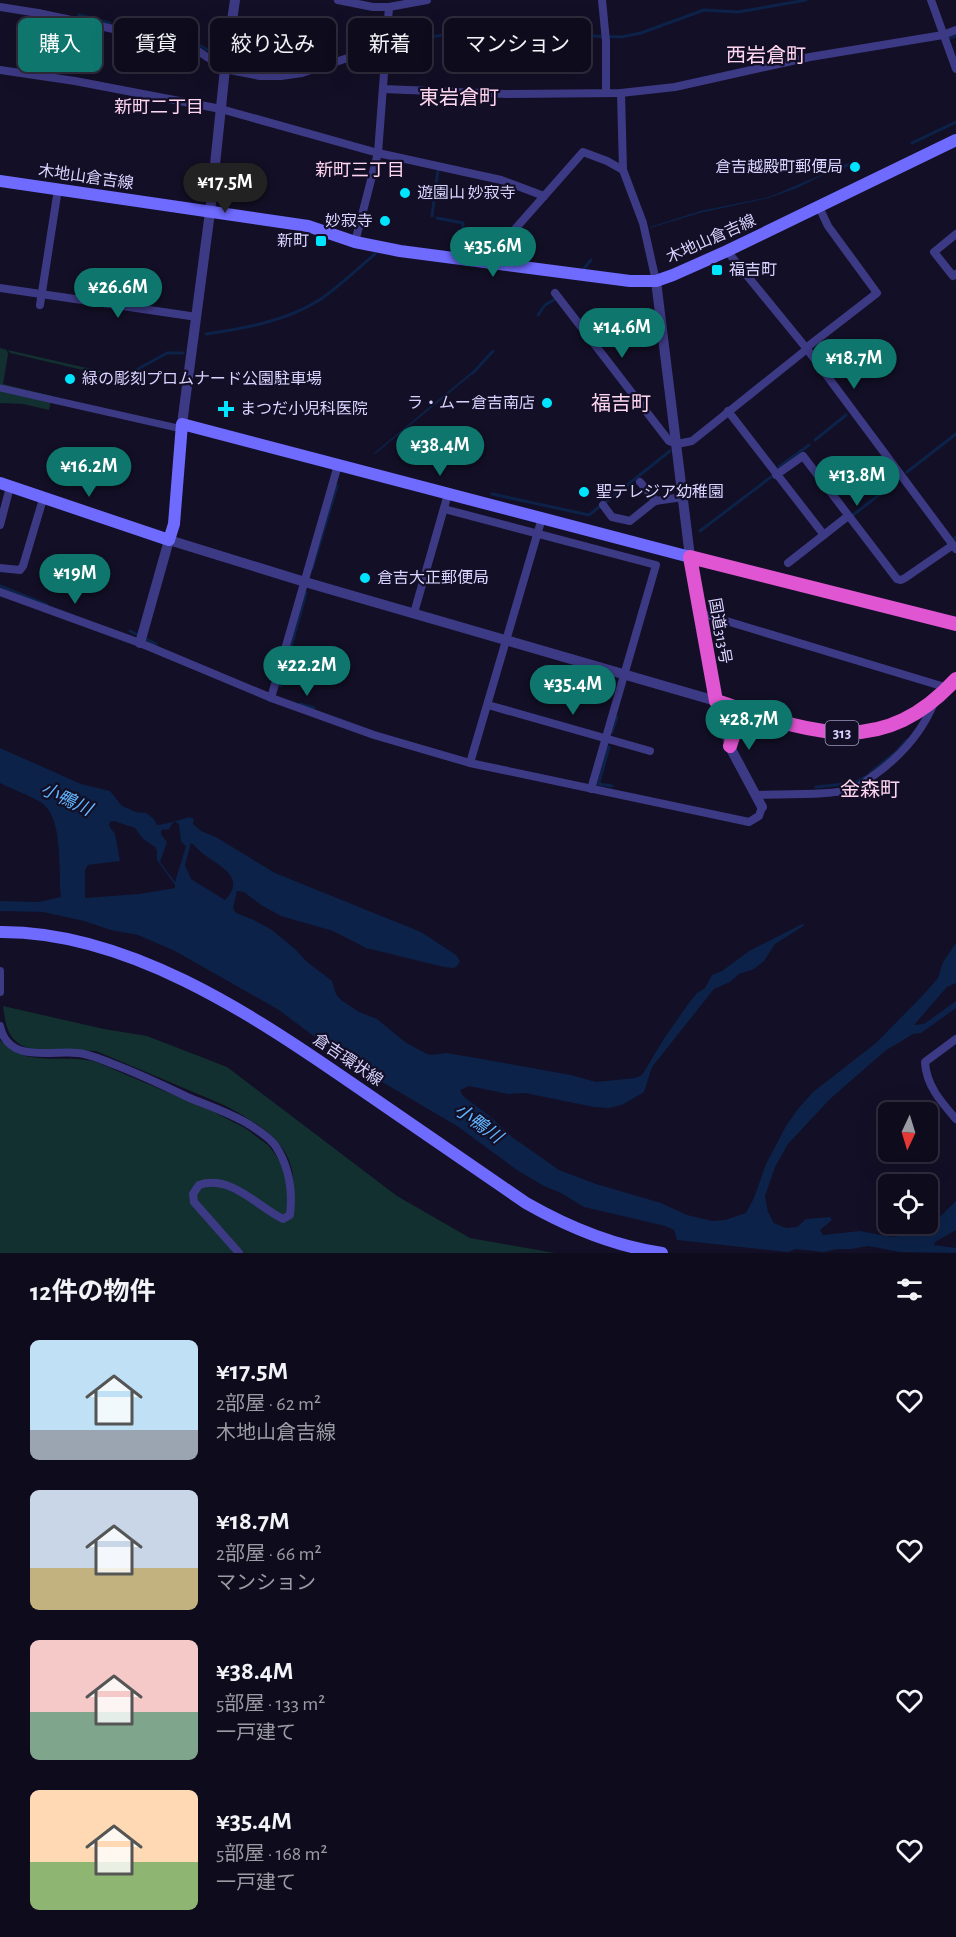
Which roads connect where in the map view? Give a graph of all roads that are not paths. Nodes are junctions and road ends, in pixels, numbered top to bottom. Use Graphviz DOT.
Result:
graph roads {
  1 [pos="235,0"];
  2 [pos="338,0"];
  3 [pos="427,0"];
  4 [pos="602,0"];
  5 [pos="931,0"];
  6 [pos="0,7"];
  7 [pos="389,7"];
  8 [pos="38,13"];
  9 [pos="232,18"];
  10 [pos="388,18"];
  11 [pos="956,30"];
  12 [pos="943,35"];
  13 [pos="210,59"];
  14 [pos="956,69"];
  15 [pos="0,70"];
  16 [pos="225,72"];
  17 [pos="240,72"];
  18 [pos="302,72"];
  19 [pos="384,72"];
  20 [pos="29,74"];
  21 [pos="383,89"];
  22 [pos="606,92"];
  23 [pos="621,93"];
  24 [pos="220,109"];
  25 [pos="956,140"];
  26 [pos="378,153"];
  27 [pos="623,170"];
  28 [pos="0,181"];
  29 [pos="58,189"];
  30 [pos="544,196"];
  31 [pos="819,207"];
  32 [pos="210,212"];
  33 [pos="956,234"];
  34 [pos="355,242"];
  35 [pos="727,251"];
  36 [pos="486,262"];
  37 [pos="956,274"];
  38 [pos="656,281"];
  39 [pos="0,288"];
  40 [pos="555,292"];
  41 [pos="42,295"];
  42 [pos="40,305"];
  43 [pos="197,317"];
  44 [pos="807,348"];
  45 [pos="0,388"];
  46 [pos="728,411"];
  47 [pos="182,427"];
  48 [pos="677,444"];
  49 [pos="338,465"];
  50 [pos="776,475"];
  51 [pos="640,482"];
  52 [pos="5,485"];
  53 [pos="448,495"];
  54 [pos="683,497"];
  55 [pos="43,499"];
  56 [pos="656,501"];
  57 [pos="603,505"];
  58 [pos="444,509"];
  59 [pos="848,516"];
  60 [pos="542,518"];
  61 [pos="0,525"];
  62 [pos="538,534"];
  63 [pos="824,535"];
  64 [pos="169,540"];
  65 [pos="954,547"];
  66 [pos="690,557"];
  67 [pos="788,563"];
  68 [pos="0,568"];
  69 [pos="305,582"];
  70 [pos="0,591"];
  71 [pos="414,613"];
  72 [pos="700,613"];
  73 [pos="956,624"];
  74 [pos="506,640"];
  75 [pos="140,643"];
  76 [pos="624,675"];
  77 [pos="952,683"];
  78 [pos="271,698"];
  79 [pos="935,699"];
  80 [pos="716,701"];
  81 [pos="488,705"];
  82 [pos="764,717"];
  83 [pos="606,739"];
  84 [pos="730,746"];
  85 [pos="650,751"];
  86 [pos="470,763"];
  87 [pos="591,789"];
  88 [pos="757,795"];
  89 [pos="762,807"];
  90 [pos="0,932"];
  91 [pos="0,971"];
  92 [pos="0,992"];
  93 [pos="0,1026"];
  94 [pos="956,1039"];
  95 [pos="956,1119"];
  96 [pos="239,1253"];
  97 [pos="662,1253"];
  1 -- 9 [label="street"];
  2 -- 7 [label="street"];
  3 -- 7 [label="street"];
  4 -- 22 [label="street"];
  5 -- 12 [label="street"];
  6 -- 8 [label="street"];
  7 -- 10 [label="street"];
  8 -- 13 [label="street"];
  8 -- 20 [label="street"];
  11 -- 12 [label="street"];
  12 -- 14 [label="street"];
  12 -- 23 [label="street"];
  15 -- 20 [label="street"];
  16 -- 24 [label="street"];
  17 -- 18 [label="street"];
  19 -- 21 [label="street"];
  20 -- 24 [label="street"];
  21 -- 22 [label="street"];
  21 -- 26 [label="street"];
  22 -- 23 [label="street"];
  23 -- 27 [label="street"];
  24 -- 26 [label="street"];
  24 -- 32 [label="street"];
  25 -- 31 [label="main road, 木地山倉吉線"];
  26 -- 30 [label="street"];
  26 -- 34 [label="street"];
  27 -- 30 [label="street"];
  27 -- 38 [label="street"];
  28 -- 29 [label="main road, 木地山倉吉線"];
  29 -- 32 [label="main road, 木地山倉吉線"];
  29 -- 41 [label="street"];
  30 -- 36 [label="street"];
  31 -- 35 [label="main road, 木地山倉吉線"];
  31 -- 44 [label="street"];
  32 -- 34 [label="main road, 木地山倉吉線"];
  32 -- 43 [label="street"];
  33 -- 37 [label="street"];
  34 -- 36 [label="main road, 木地山倉吉線"];
  35 -- 38 [label="main road, 木地山倉吉線"];
  35 -- 44 [label="street"];
  36 -- 38 [label="main road, 木地山倉吉線"];
  38 -- 48 [label="street"];
  39 -- 41 [label="street"];
  40 -- 48 [label="street"];
  41 -- 42 [label="street"];
  41 -- 43 [label="street"];
  43 -- 47 [label="street"];
  44 -- 46 [label="street"];
  44 -- 65 [label="street"];
  45 -- 47 [label="street"];
  46 -- 48 [label="street"];
  46 -- 50 [label="street"];
  47 -- 49 [label="main road"];
  47 -- 64 [label="main road"];
  48 -- 54 [label="street"];
  49 -- 53 [label="main road"];
  49 -- 69 [label="street"];
  50 -- 59 [label="street"];
  50 -- 63 [label="street"];
  51 -- 56 [label="street"];
  52 -- 55 [label="main road"];
  52 -- 61 [label="street"];
  53 -- 58 [label="street"];
  53 -- 60 [label="main road"];
  54 -- 56 [label="street"];
  54 -- 66 [label="street"];
  55 -- 64 [label="main road"];
  55 -- 68 [label="street"];
  56 -- 57 [label="street"];
  58 -- 62 [label="street"];
  58 -- 71 [label="street"];
  59 -- 63 [label="street"];
  59 -- 65 [label="street"];
  60 -- 62 [label="street"];
  60 -- 66 [label="main road"];
  62 -- 74 [label="street"];
  62 -- 76 [label="street"];
  63 -- 67 [label="street"];
  64 -- 69 [label="street"];
  64 -- 75 [label="street"];
  66 -- 72 [label="highway, 国道313号"];
  66 -- 73 [label="highway"];
  69 -- 71 [label="street"];
  69 -- 78 [label="street"];
  70 -- 75 [label="street"];
  71 -- 74 [label="street"];
  72 -- 77 [label="street"];
  72 -- 80 [label="highway, 国道313号"];
  74 -- 76 [label="street"];
  74 -- 81 [label="street"];
  75 -- 78 [label="street"];
  76 -- 80 [label="street"];
  76 -- 83 [label="street"];
  77 -- 79 [label="highway, 313"];
  78 -- 86 [label="street"];
  79 -- 82 [label="highway, 313"];
  79 -- 88 [label="street"];
  80 -- 82 [label="highway, 313"];
  80 -- 84 [label="street"];
  81 -- 83 [label="street"];
  81 -- 86 [label="street"];
  82 -- 84 [label="highway"];
  83 -- 85 [label="street"];
  83 -- 87 [label="street"];
  84 -- 88 [label="street"];
  86 -- 87 [label="street"];
  87 -- 89 [label="street"];
  88 -- 89 [label="street"];
  90 -- 97 [label="main road, 倉吉環状線"];
  91 -- 92 [label="street"];
  93 -- 96 [label="street"];
  94 -- 95 [label="street"];
}
